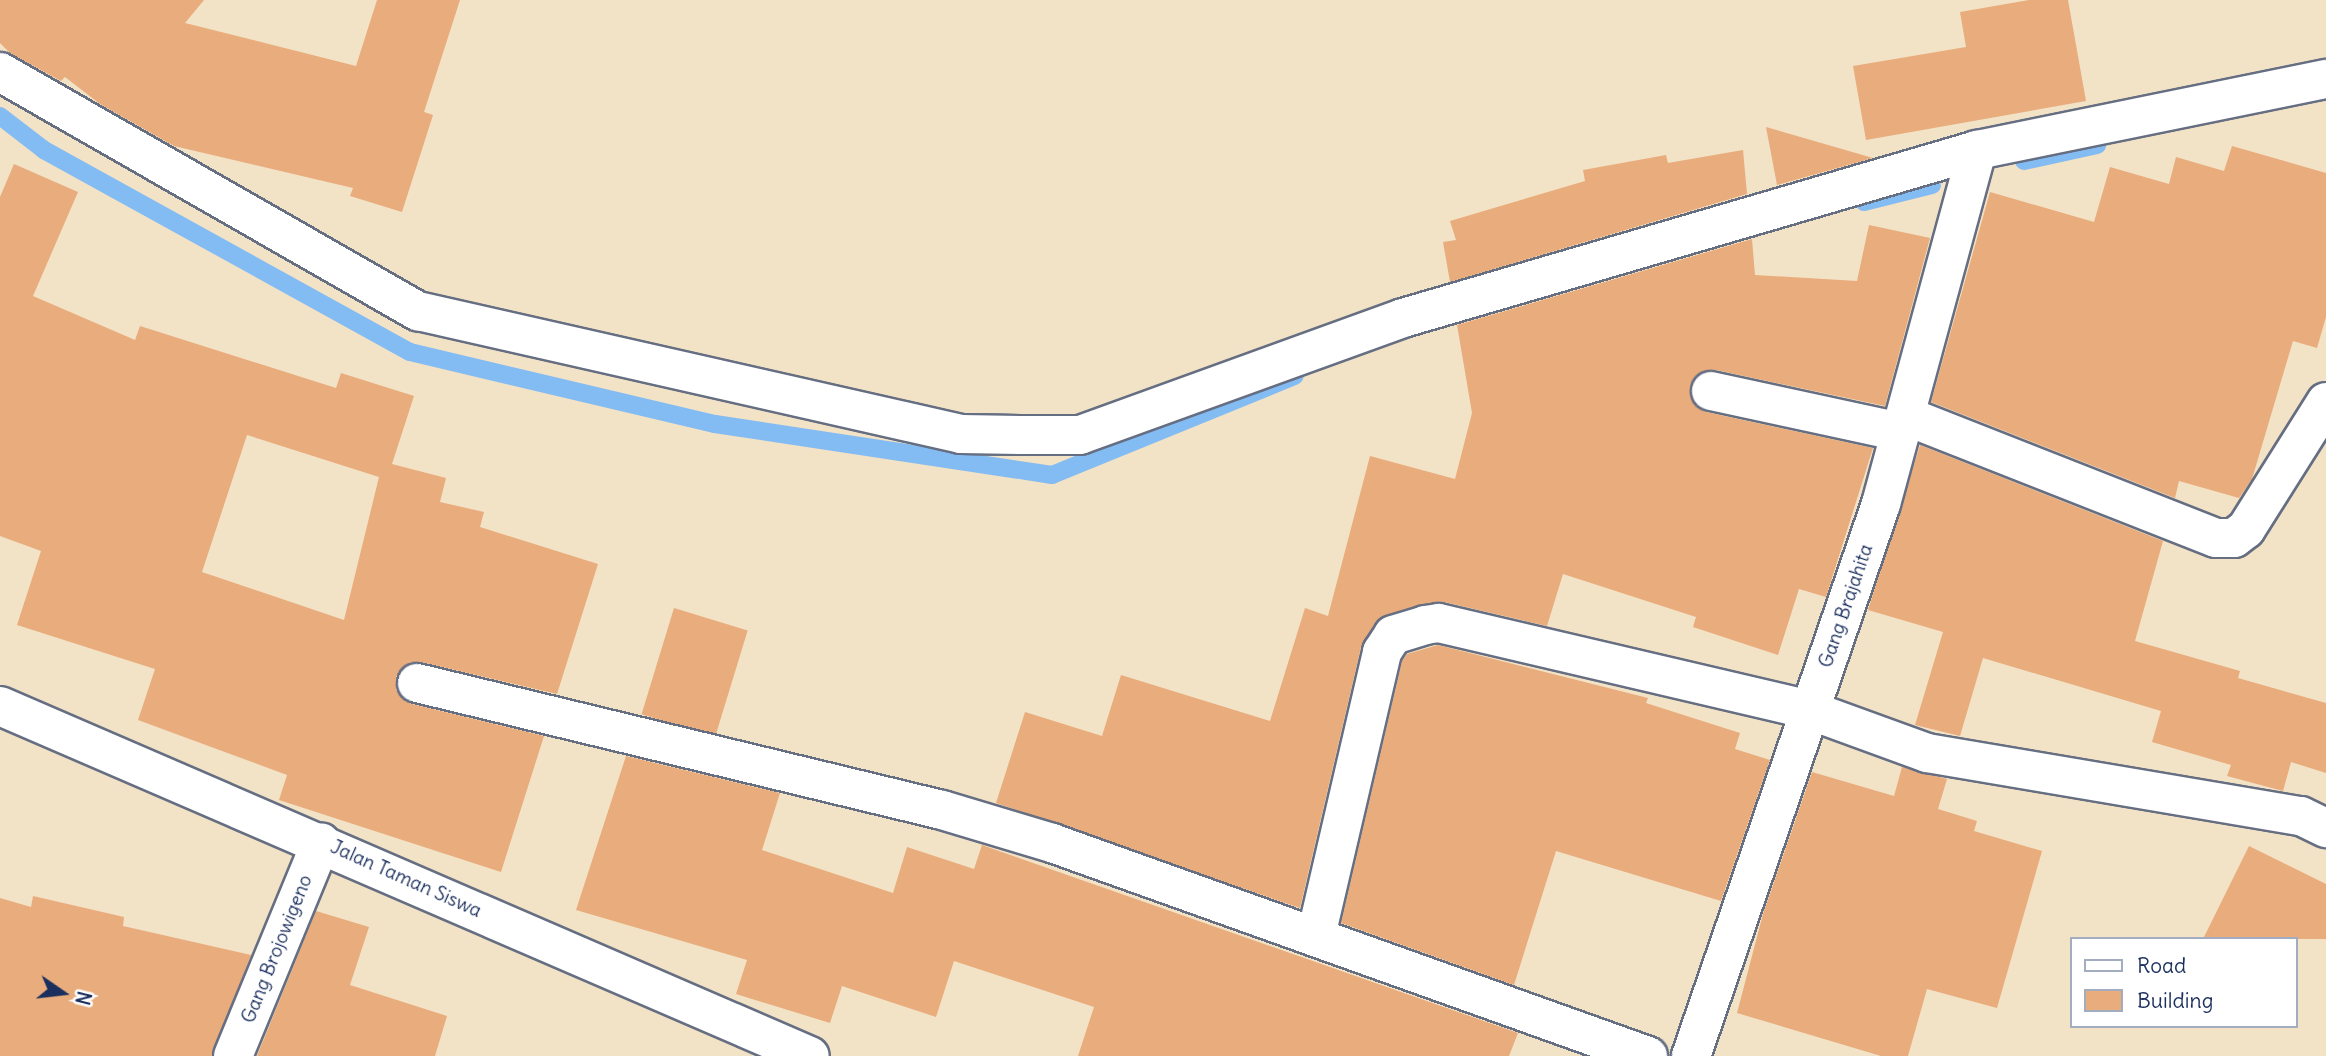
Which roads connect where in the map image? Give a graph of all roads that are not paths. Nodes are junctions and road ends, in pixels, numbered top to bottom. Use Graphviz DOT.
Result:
graph roads {
  1 [pos="0,72"];
  2 [pos="2326,79"];
  3 [pos="1977,150"];
  4 [pos="1711,391"];
  5 [pos="2326,402"];
  6 [pos="1904,424"];
  7 [pos="416,683"];
  8 [pos="0,706"];
  9 [pos="1810,710"];
  10 [pos="2326,828"];
  11 [pos="321,842"];
  12 [pos="1316,936"];
  13 [pos="233,1056"];
  14 [pos="810,1056"];
  15 [pos="1648,1056"];
  16 [pos="1691,1056"];
  1 -- 3 [label="street"];
  2 -- 3 [label="street"];
  3 -- 6 [label="street, Gang Brajahita"];
  4 -- 6 [label="street"];
  5 -- 6 [label="street"];
  6 -- 9 [label="street, Gang Brajahita"];
  7 -- 12 [label="street"];
  8 -- 11 [label="street, Jalan Taman Siswa"];
  9 -- 10 [label="street"];
  9 -- 12 [label="street"];
  9 -- 16 [label="street, Gang Brajahita"];
  11 -- 13 [label="street, Gang Brojowigeno"];
  11 -- 14 [label="street, Jalan Taman Siswa"];
  12 -- 15 [label="street"];
}
